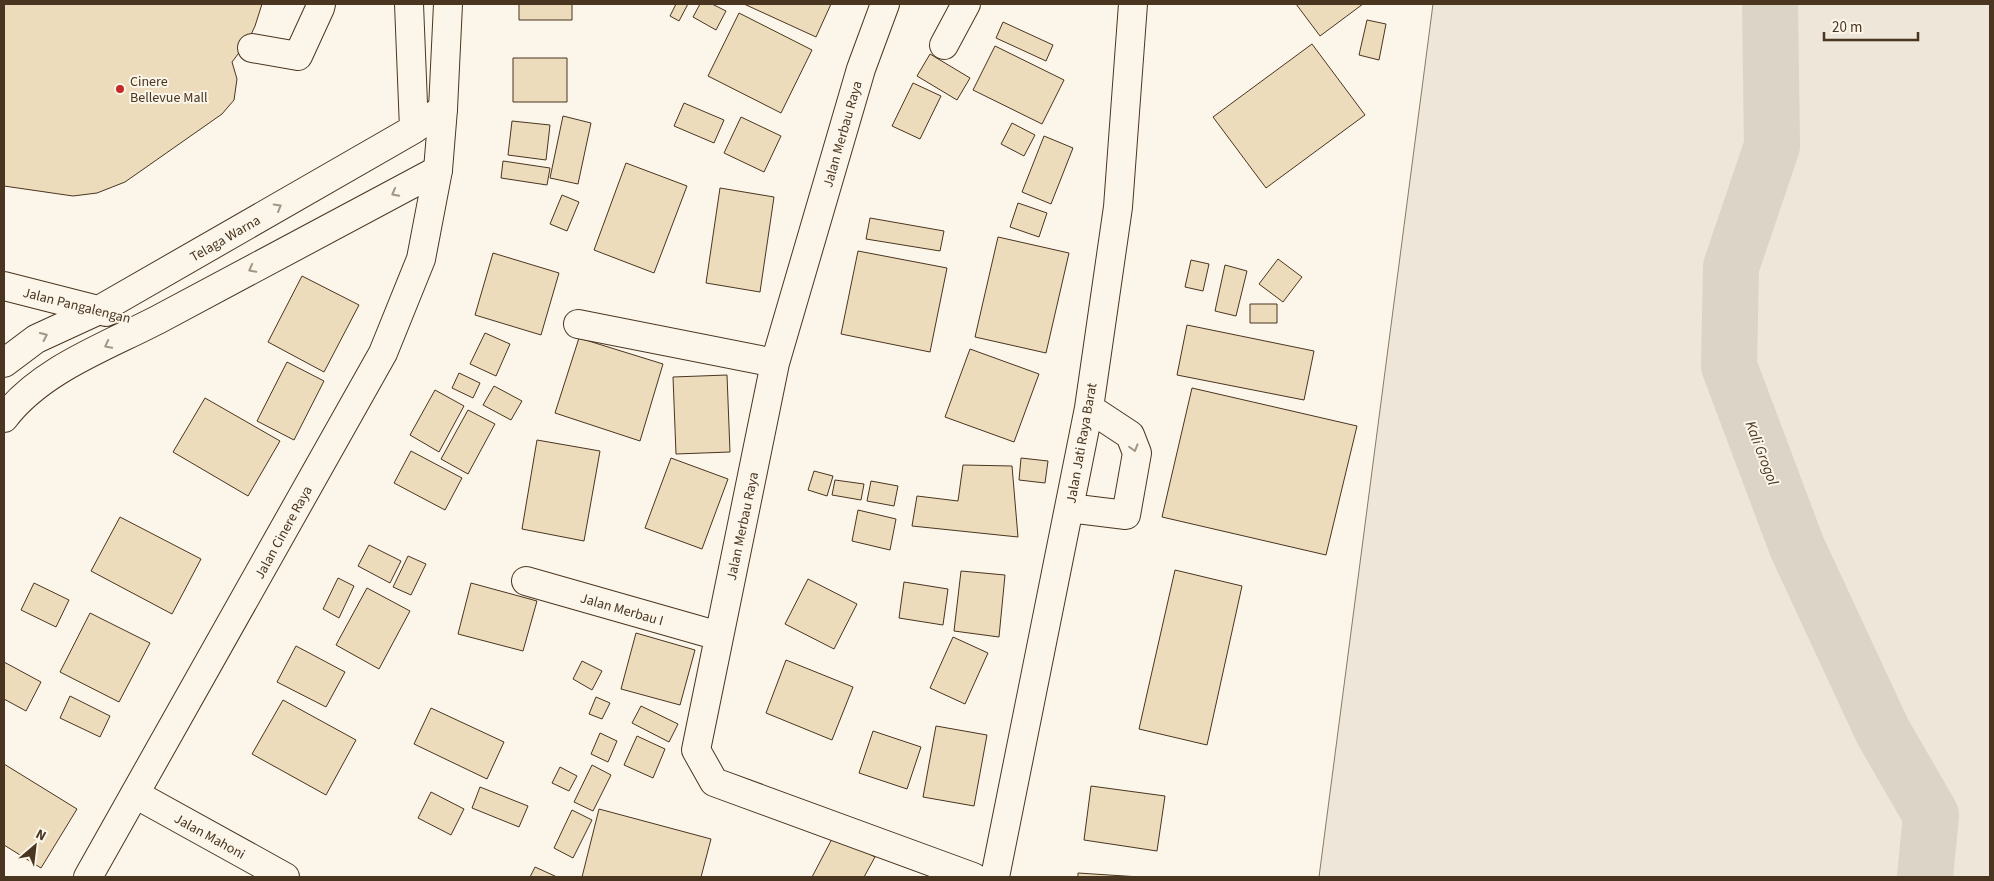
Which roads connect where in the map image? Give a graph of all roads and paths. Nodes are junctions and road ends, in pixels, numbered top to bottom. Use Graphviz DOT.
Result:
graph roads {
  1 [pos="409,4"];
  2 [pos="448,4"];
  3 [pos="885,4"];
  4 [pos="966,4"];
  5 [pos="1133,4"];
  6 [pos="327,5"];
  7 [pos="944,45"];
  8 [pos="252,48"];
  9 [pos="443,108"];
  10 [pos="414,129"];
  11 [pos="438,170"];
  12 [pos="4,286"];
  13 [pos="99,310"];
  14 [pos="151,324"];
  15 [pos="578,324"];
  16 [pos="4,363"];
  17 [pos="775,363"];
  18 [pos="1089,408"];
  19 [pos="4,418"];
  20 [pos="1069,508"];
  21 [pos="526,581"];
  22 [pos="719,636"];
  23 [pos="135,794"];
  24 [pos="88,877"];
  25 [pos="285,877"];
  26 [pos="973,877"];
  27 [pos="995,877"];
  1 -- 10 [label="street"];
  2 -- 9 [label="street, Jalan Cinere Raya"];
  3 -- 17 [label="street, Jalan Merbau Raya"];
  4 -- 7 [label="street"];
  5 -- 18 [label="street, Jalan Jati Raya Barat"];
  6 -- 8 [label="street"];
  9 -- 10 [label="street, Telaga Warna"];
  9 -- 11 [label="street, Jalan Cinere Raya"];
  13 -- 10 [label="street, Telaga Warna, one-way"];
  11 -- 14 [label="street, one-way"];
  11 -- 23 [label="street, Jalan Cinere Raya"];
  12 -- 13 [label="street, Jalan Pangalengan"];
  13 -- 14 [label="street, Jalan Pangalengan"];
  16 -- 13 [label="street, Telaga Warna, one-way"];
  14 -- 19 [label="street, one-way"];
  15 -- 17 [label="street"];
  17 -- 22 [label="street, Jalan Merbau Raya"];
  18 -- 20 [label="street, Jalan Jati Raya Barat"];
  18 -- 20 [label="street, one-way"];
  20 -- 27 [label="street, Jalan Jati Raya Barat"];
  21 -- 22 [label="street, Jalan Merbau I"];
  22 -- 26 [label="street, Jalan Merbau Raya"];
  23 -- 24 [label="street, Jalan Cinere Raya"];
  23 -- 25 [label="street, Jalan Mahoni"];
}
